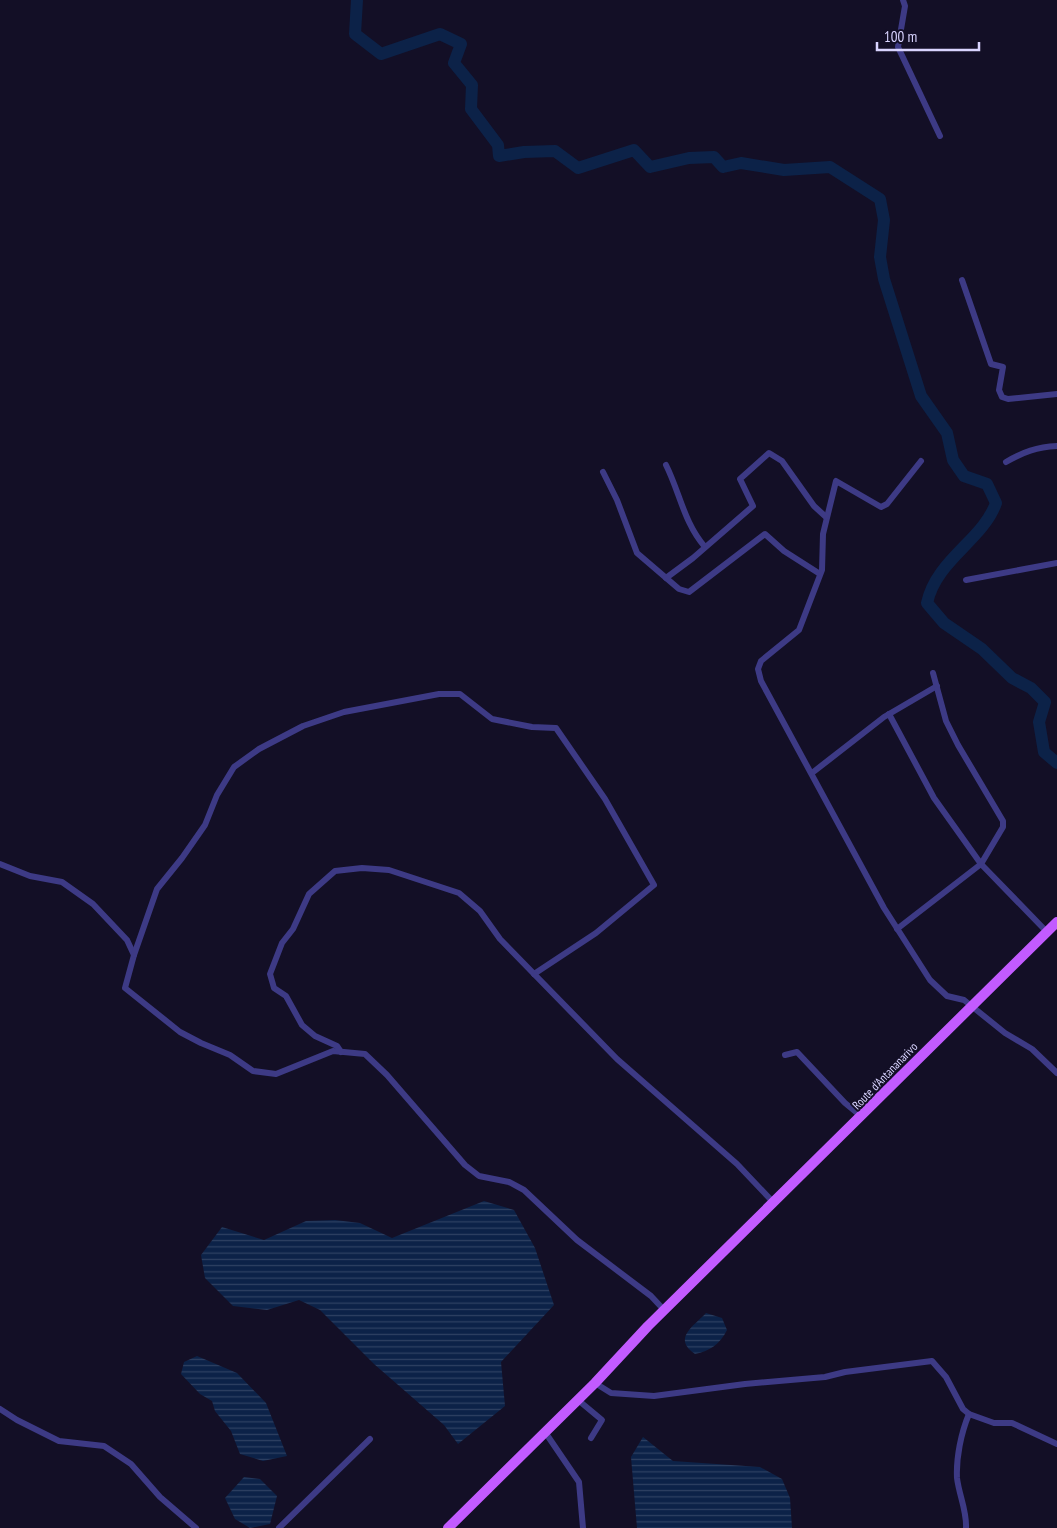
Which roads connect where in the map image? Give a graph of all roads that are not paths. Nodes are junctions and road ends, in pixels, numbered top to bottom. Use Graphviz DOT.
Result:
graph roads {
  1 [pos="903,0"];
  2 [pos="940,136"];
  3 [pos="962,280"];
  4 [pos="1057,394"];
  5 [pos="1057,446"];
  6 [pos="921,461"];
  7 [pos="1006,462"];
  8 [pos="666,465"];
  9 [pos="603,472"];
  10 [pos="826,517"];
  11 [pos="705,546"];
  12 [pos="1057,563"];
  13 [pos="820,574"];
  14 [pos="666,578"];
  15 [pos="966,580"];
  16 [pos="933,673"];
  17 [pos="937,686"];
  18 [pos="889,714"];
  19 [pos="812,773"];
  20 [pos="0,864"];
  21 [pos="981,864"];
  22 [pos="1057,922"];
  23 [pos="897,929"];
  24 [pos="1048,932"];
  25 [pos="134,955"];
  26 [pos="534,974"];
  27 [pos="971,1005"];
  28 [pos="341,1052"];
  29 [pos="785,1055"];
  30 [pos="1057,1073"];
  31 [pos="862,1117"];
  32 [pos="773,1202"];
  33 [pos="664,1311"];
  34 [pos="595,1383"];
  35 [pos="578,1400"];
  36 [pos="0,1409"];
  37 [pos="969,1414"];
  38 [pos="545,1432"];
  39 [pos="592,1438"];
  40 [pos="370,1439"];
  41 [pos="1057,1444"];
  42 [pos="196,1528"];
  43 [pos="279,1528"];
  44 [pos="448,1528"];
  45 [pos="583,1528"];
  46 [pos="966,1528"];
  1 -- 2 [label="street"];
  3 -- 4 [label="street"];
  5 -- 7 [label="street"];
  6 -- 10 [label="street"];
  8 -- 11 [label="street"];
  9 -- 14 [label="street"];
  10 -- 11 [label="street"];
  10 -- 13 [label="street"];
  11 -- 14 [label="street"];
  12 -- 15 [label="street"];
  13 -- 14 [label="street"];
  13 -- 19 [label="street"];
  16 -- 17 [label="street"];
  17 -- 18 [label="street"];
  17 -- 21 [label="street"];
  18 -- 19 [label="street"];
  18 -- 21 [label="street"];
  19 -- 23 [label="street"];
  20 -- 25 [label="street"];
  21 -- 23 [label="street"];
  21 -- 24 [label="street"];
  22 -- 24 [label="main road, Route d'Antananarivo"];
  23 -- 27 [label="street"];
  24 -- 27 [label="main road, Route d'Antananarivo"];
  25 -- 26 [label="street"];
  25 -- 28 [label="street"];
  26 -- 28 [label="street"];
  26 -- 32 [label="street"];
  27 -- 30 [label="street"];
  27 -- 31 [label="main road, Route d'Antananarivo"];
  28 -- 33 [label="street"];
  29 -- 31 [label="street"];
  31 -- 32 [label="main road, Route d'Antananarivo"];
  32 -- 33 [label="main road, Route d'Antananarivo"];
  33 -- 34 [label="main road, Route d'Antananarivo"];
  34 -- 35 [label="main road, Route d'Antananarivo"];
  34 -- 37 [label="street"];
  35 -- 38 [label="main road, Route d'Antananarivo"];
  35 -- 39 [label="street"];
  36 -- 42 [label="street"];
  37 -- 41 [label="street"];
  37 -- 46 [label="street"];
  38 -- 44 [label="main road, Route d'Antananarivo"];
  38 -- 45 [label="street"];
  40 -- 43 [label="street"];
}
